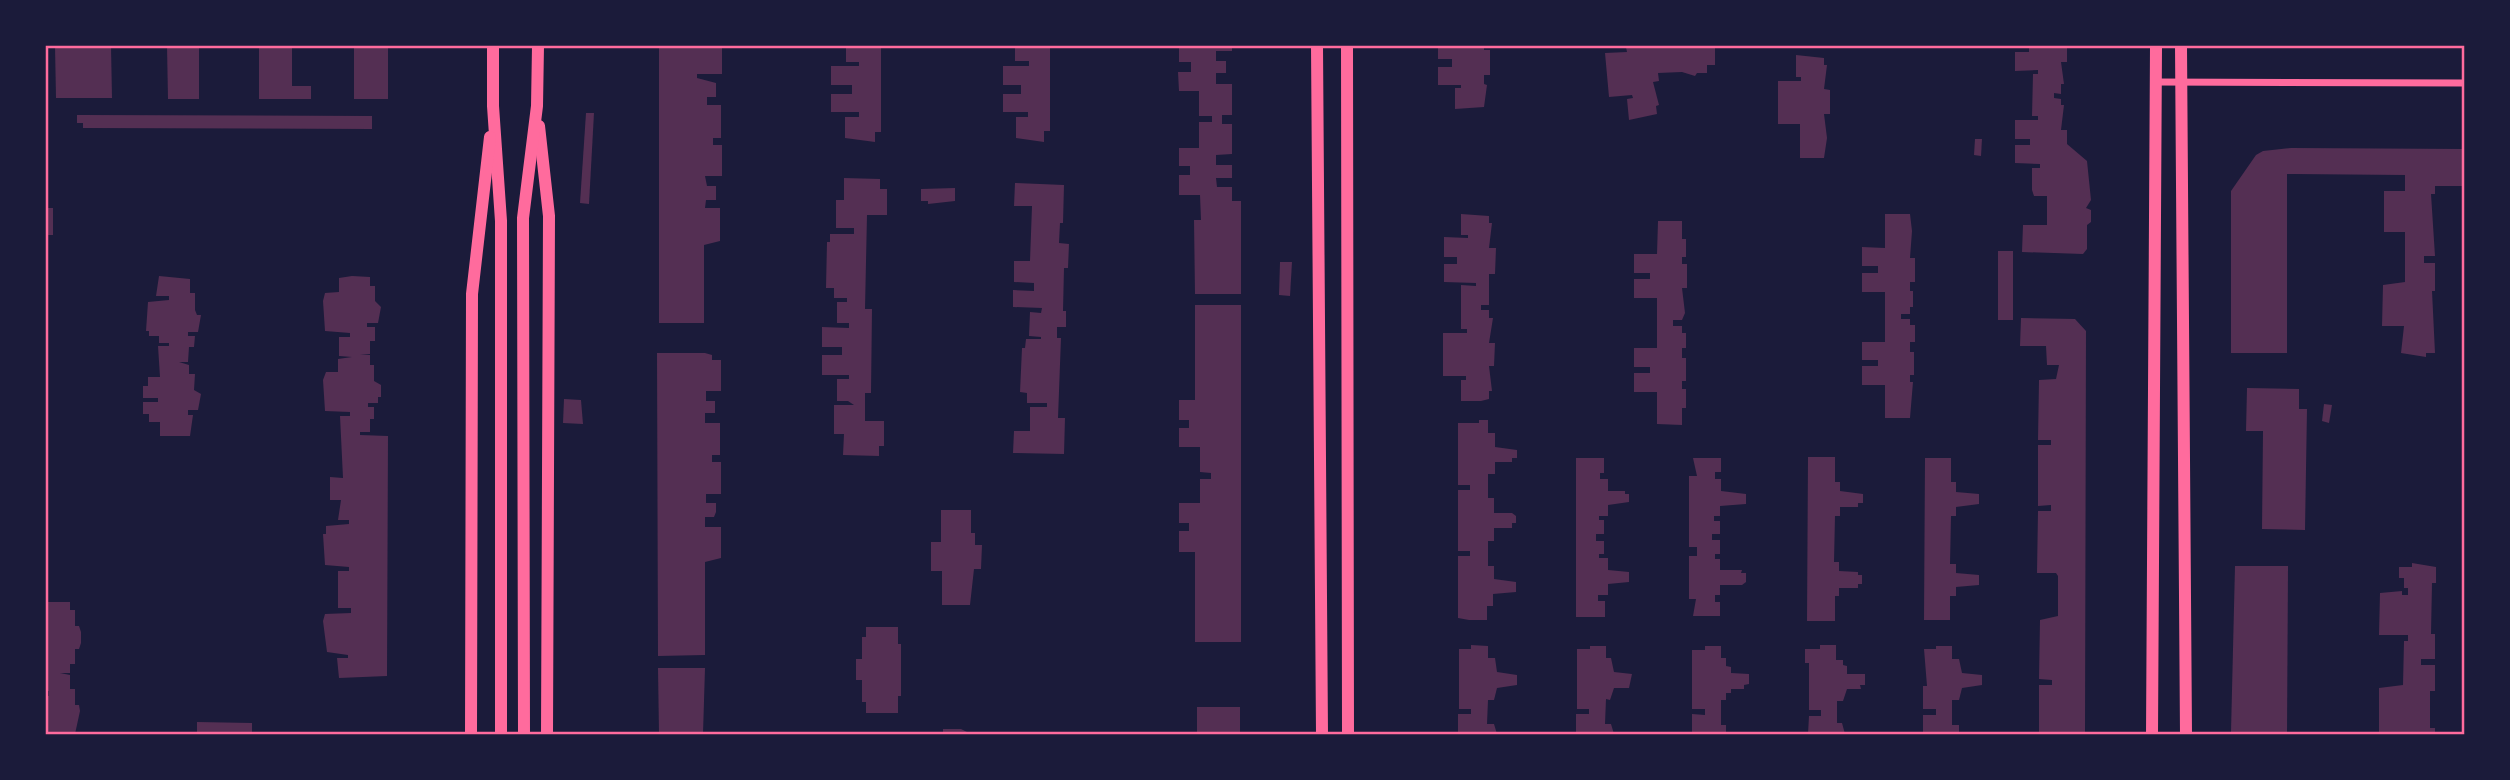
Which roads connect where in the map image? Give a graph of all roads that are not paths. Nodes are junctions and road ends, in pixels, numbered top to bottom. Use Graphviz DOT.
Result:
graph roads {
  1 [pos="493,46"];
  2 [pos="538,46"];
  3 [pos="1317,46"];
  4 [pos="1347,46"];
  5 [pos="2156,46"];
  6 [pos="2181,46"];
  7 [pos="2156,82"];
  8 [pos="2181,82"];
  9 [pos="2465,83"];
  10 [pos="493,106"];
  11 [pos="537,106"];
  12 [pos="471,734"];
  13 [pos="501,734"];
  14 [pos="524,734"];
  15 [pos="547,734"];
  16 [pos="1322,734"];
  17 [pos="1348,734"];
  18 [pos="2152,734"];
  19 [pos="2186,734"];
  1 -- 10 [label="street"];
  2 -- 11 [label="street"];
  3 -- 16 [label="street"];
  4 -- 17 [label="street"];
  5 -- 7 [label="street"];
  6 -- 8 [label="street"];
  7 -- 8 [label="street"];
  7 -- 18 [label="street"];
  8 -- 9 [label="street"];
  8 -- 19 [label="street"];
  10 -- 12 [label="street"];
  10 -- 13 [label="street"];
  11 -- 14 [label="street"];
  11 -- 15 [label="street"];
}
